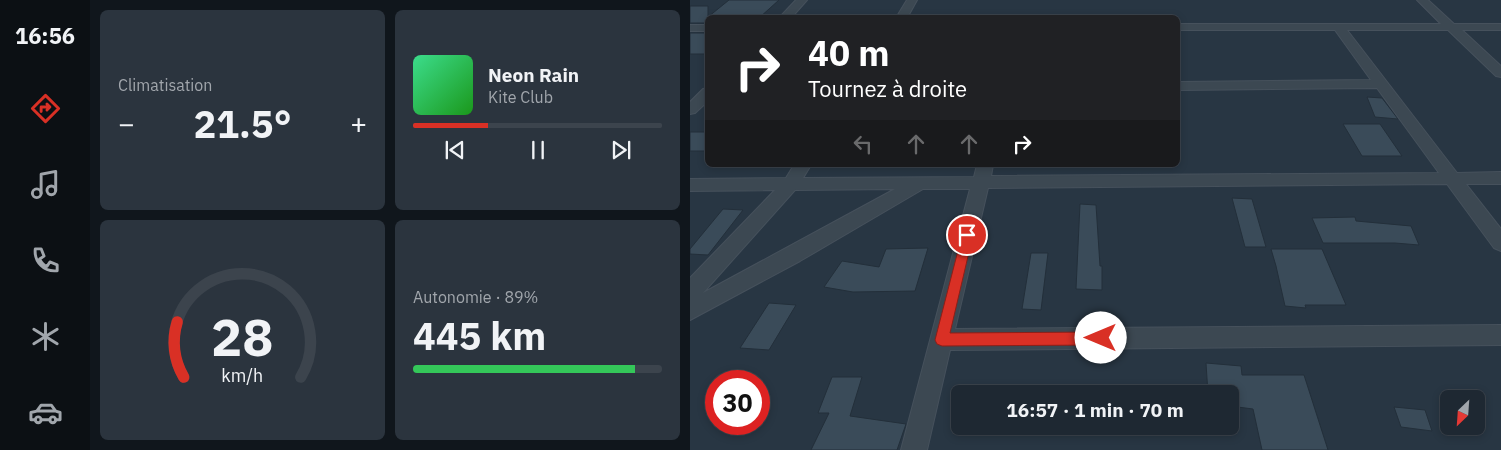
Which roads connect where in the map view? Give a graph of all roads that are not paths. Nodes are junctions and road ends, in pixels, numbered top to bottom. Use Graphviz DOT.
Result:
graph roads {
  1 [pos="802,0"];
  2 [pos="912,0"];
  3 [pos="1422,0"];
  4 [pos="787,15"];
  5 [pos="903,15"];
  6 [pos="1180,27"];
  7 [pos="1338,27"];
  8 [pos="1451,27"];
  9 [pos="1501,27"];
  10 [pos="690,28"];
  11 [pos="705,28"];
  12 [pos="1501,73"];
  13 [pos="1381,84"];
  14 [pos="1180,86"];
  15 [pos="690,90"];
  16 [pos="705,91"];
  17 [pos="705,94"];
  18 [pos="690,110"];
  19 [pos="802,167"];
  20 [pos="982,174"];
  21 [pos="1452,178"];
  22 [pos="1501,178"];
  23 [pos="919,183"];
  24 [pos="790,184"];
  25 [pos="690,186"];
  26 [pos="1501,243"];
  27 [pos="690,292"];
  28 [pos="690,310"];
  29 [pos="1501,335"];
  30 [pos="942,340"];
  31 [pos="914,450"];
  1 -- 4 [label="street"];
  2 -- 5 [label="street"];
  3 -- 8 [label="street"];
  6 -- 7 [label="street"];
  7 -- 8 [label="street"];
  7 -- 13 [label="street"];
  8 -- 9 [label="street"];
  8 -- 12 [label="street"];
  10 -- 11 [label="street"];
  13 -- 14 [label="street"];
  13 -- 21 [label="street"];
  15 -- 16 [label="street"];
  17 -- 18 [label="street"];
  19 -- 24 [label="street"];
  20 -- 21 [label="street"];
  20 -- 23 [label="street"];
  20 -- 30 [label="street"];
  21 -- 22 [label="street"];
  21 -- 26 [label="street"];
  23 -- 24 [label="street"];
  23 -- 28 [label="street"];
  24 -- 25 [label="street"];
  24 -- 27 [label="street"];
  29 -- 30 [label="street"];
  30 -- 31 [label="street"];
}
